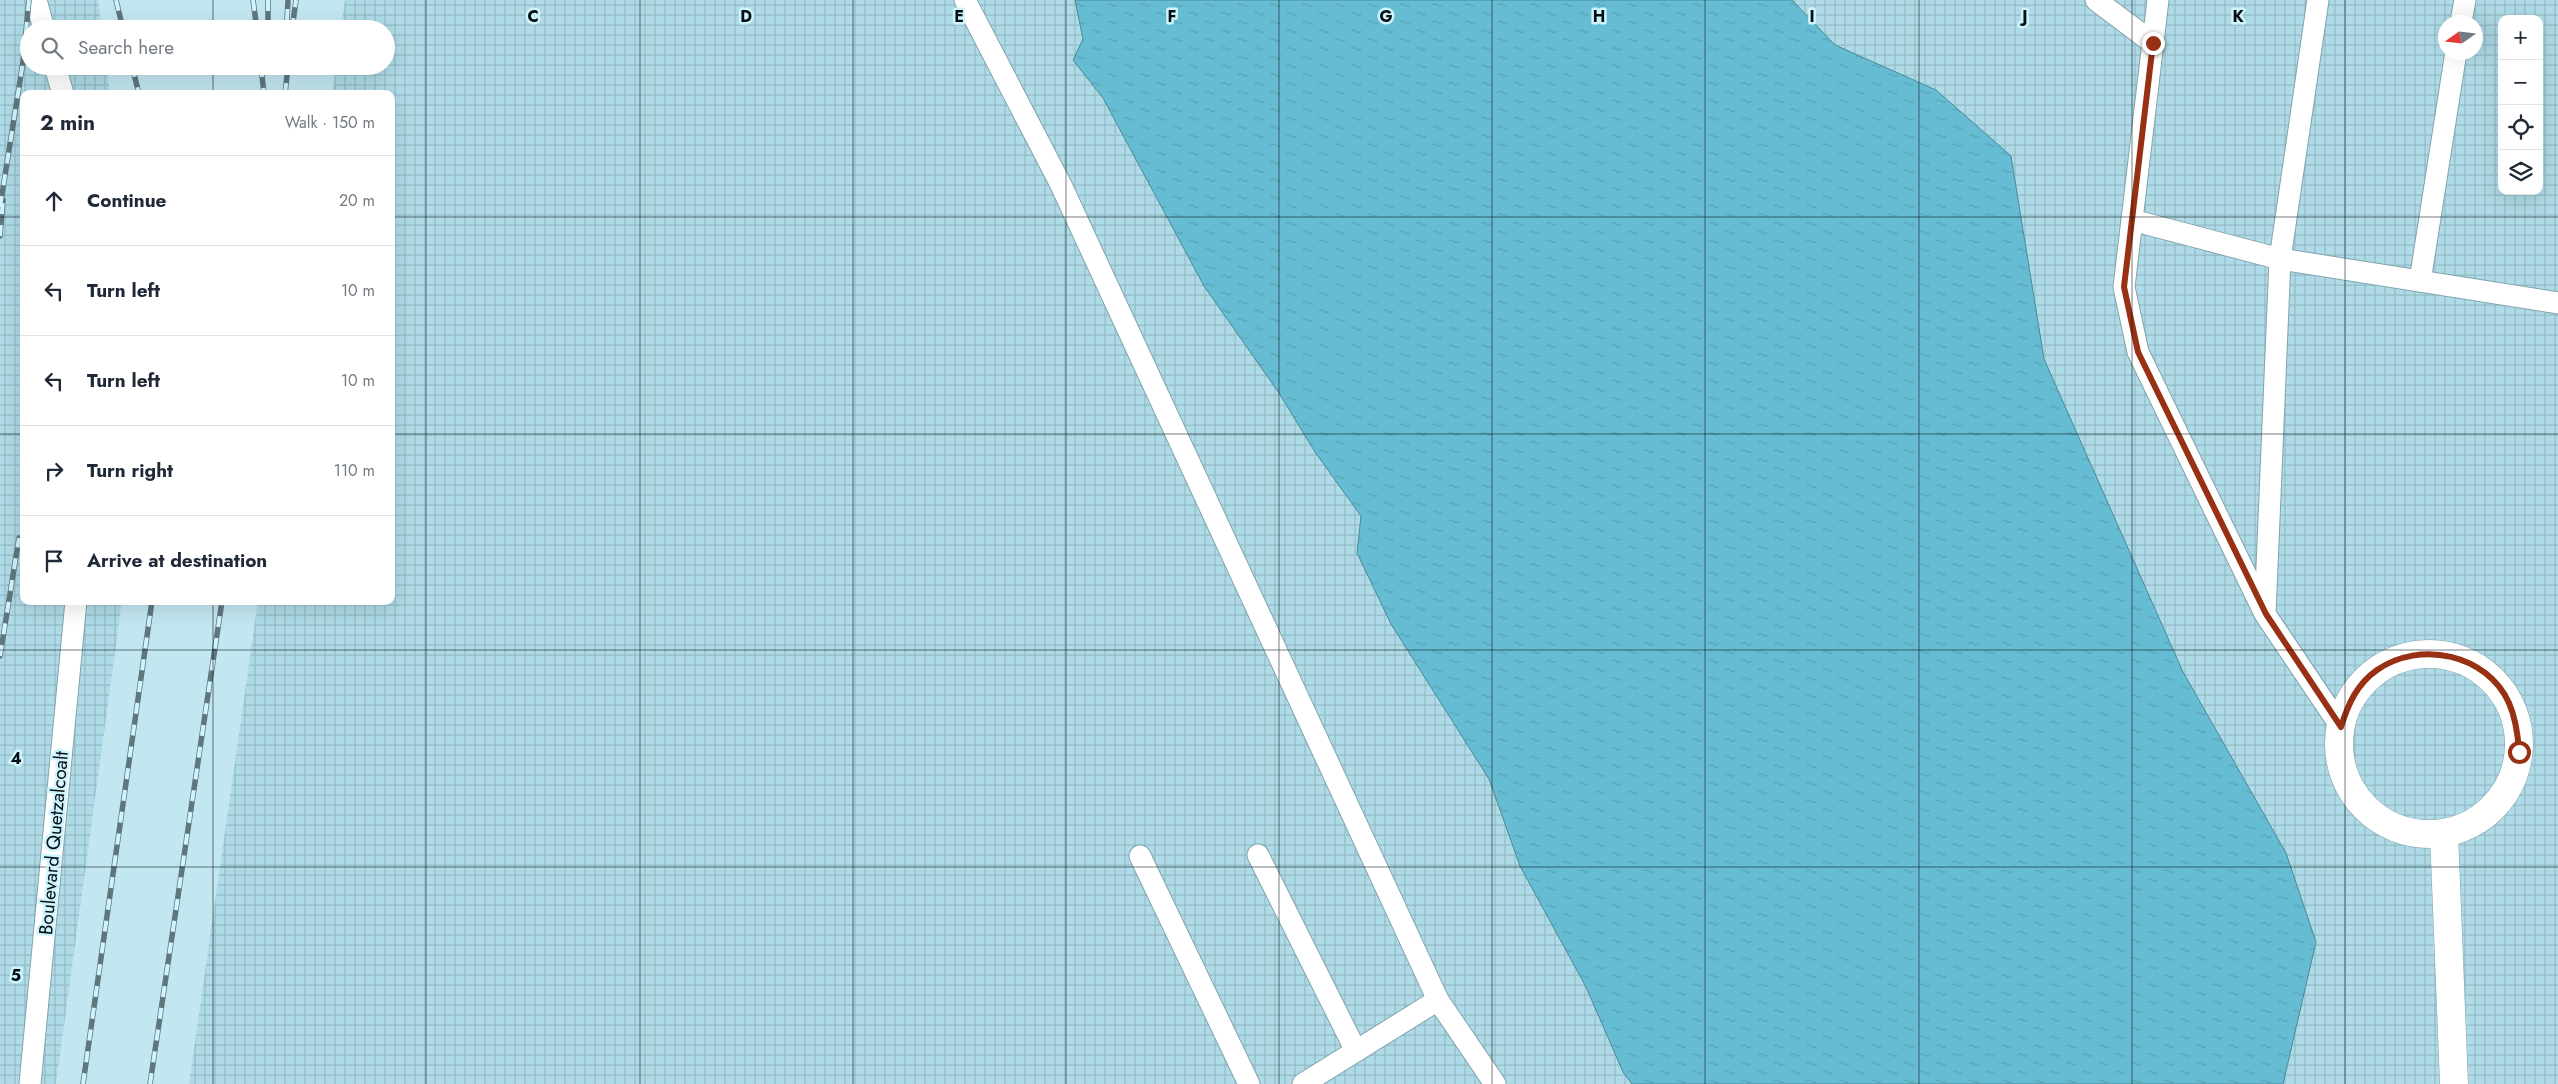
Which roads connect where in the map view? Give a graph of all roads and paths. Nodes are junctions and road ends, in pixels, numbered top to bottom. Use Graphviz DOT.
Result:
graph roads {
  1 [pos="36,0"];
  2 [pos="964,0"];
  3 [pos="2096,0"];
  4 [pos="2158,0"];
  5 [pos="2318,0"];
  6 [pos="2465,0"];
  7 [pos="2462,15"];
  8 [pos="42,20"];
  9 [pos="2153,43"];
  10 [pos="2455,60"];
  11 [pos="58,75"];
  12 [pos="62,90"];
  13 [pos="2132,220"];
  14 [pos="2280,259"];
  15 [pos="2420,281"];
  16 [pos="2558,303"];
  17 [pos="76,605"];
  18 [pos="2266,614"];
  19 [pos="2341,727"];
  20 [pos="2444,833"];
  21 [pos="1258,855"];
  22 [pos="1140,856"];
  23 [pos="1438,1000"];
  24 [pos="1356,1051"];
  25 [pos="30,1084"];
  26 [pos="1249,1084"];
  27 [pos="1304,1084"];
  28 [pos="1495,1084"];
  29 [pos="2454,1084"];
  1 -- 8 [label="lane"];
  2 -- 23 [label="lane"];
  3 -- 9 [label="lane"];
  4 -- 9 [label="lane"];
  5 -- 14 [label="lane"];
  6 -- 7 [label="lane"];
  9 -- 13 [label="lane"];
  10 -- 15 [label="lane"];
  11 -- 12 [label="lane"];
  13 -- 14 [label="lane"];
  13 -- 18 [label="lane"];
  14 -- 15 [label="lane"];
  14 -- 18 [label="lane"];
  15 -- 16 [label="lane"];
  17 -- 25 [label="lane, Boulevard Quetzalcoalt"];
  18 -- 19 [label="lane"];
  19 -- 20 [label="street"];
  19 -- 20 [label="street"];
  20 -- 29 [label="street"];
  21 -- 24 [label="lane"];
  22 -- 26 [label="lane"];
  23 -- 24 [label="lane"];
  23 -- 28 [label="lane"];
  24 -- 27 [label="lane"];
}
